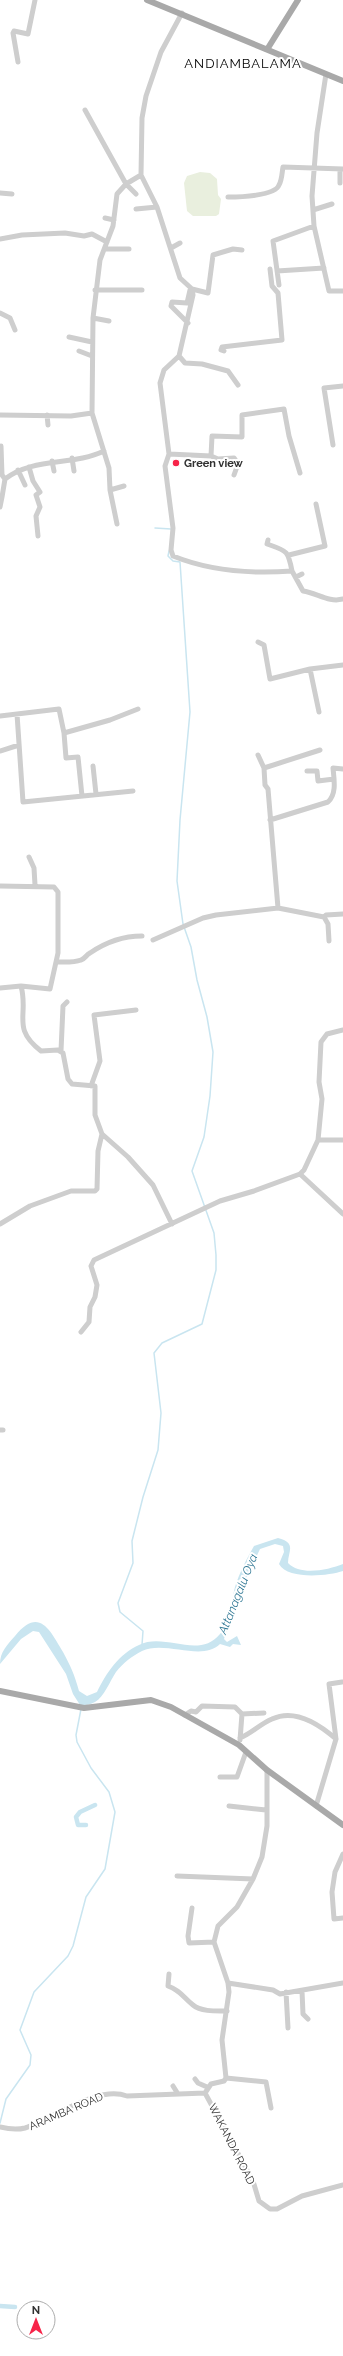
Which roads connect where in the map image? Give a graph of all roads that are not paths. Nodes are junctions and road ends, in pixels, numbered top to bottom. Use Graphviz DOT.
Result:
graph roads {
  1 [pos="35,0"];
  2 [pos="150,0"];
  3 [pos="298,0"];
  4 [pos="182,13"];
  5 [pos="268,48"];
  6 [pos="18,62"];
  7 [pos="326,74"];
  8 [pos="343,81"];
  9 [pos="85,110"];
  10 [pos="315,166"];
  11 [pos="342,169"];
  12 [pos="141,175"];
  13 [pos="340,183"];
  14 [pos="126,184"];
  15 [pos="0,193"];
  16 [pos="12,194"];
  17 [pos="136,194"];
  18 [pos="228,197"];
  19 [pos="332,204"];
  20 [pos="157,208"];
  21 [pos="136,209"];
  22 [pos="313,210"];
  23 [pos="105,218"];
  24 [pos="114,220"];
  25 [pos="314,226"];
  26 [pos="0,239"];
  27 [pos="107,242"];
  28 [pos="180,243"];
  29 [pos="105,248"];
  30 [pos="170,248"];
  31 [pos="129,249"];
  32 [pos="242,250"];
  33 [pos="324,268"];
  34 [pos="270,269"];
  35 [pos="278,272"];
  36 [pos="269,282"];
  37 [pos="279,285"];
  38 [pos="191,288"];
  39 [pos="95,290"];
  40 [pos="142,290"];
  41 [pos="343,291"];
  42 [pos="0,313"];
  43 [pos="93,318"];
  44 [pos="109,321"];
  45 [pos="188,323"];
  46 [pos="15,330"];
  47 [pos="69,337"];
  48 [pos="92,342"];
  49 [pos="79,351"];
  50 [pos="224,351"];
  51 [pos="92,356"];
  52 [pos="179,356"];
  53 [pos="238,385"];
  54 [pos="343,386"];
  55 [pos="92,413"];
  56 [pos="0,415"];
  57 [pos="47,415"];
  58 [pos="48,426"];
  59 [pos="333,445"];
  60 [pos="1,446"];
  61 [pos="104,450"];
  62 [pos="169,454"];
  63 [pos="211,456"];
  64 [pos="72,458"];
  65 [pos="52,461"];
  66 [pos="29,467"];
  67 [pos="18,470"];
  68 [pos="54,472"];
  69 [pos="74,472"];
  70 [pos="300,473"];
  71 [pos="234,475"];
  72 [pos="5,479"];
  73 [pos="25,485"];
  74 [pos="124,486"];
  75 [pos="110,490"];
  76 [pos="1,498"];
  77 [pos="316,504"];
  78 [pos="0,507"];
  79 [pos="117,524"];
  80 [pos="38,536"];
  81 [pos="268,540"];
  82 [pos="289,555"];
  83 [pos="292,571"];
  84 [pos="302,574"];
  85 [pos="296,577"];
  86 [pos="343,599"];
  87 [pos="258,642"];
  88 [pos="343,664"];
  89 [pos="310,669"];
  90 [pos="138,709"];
  91 [pos="319,712"];
  92 [pos="17,714"];
  93 [pos="0,716"];
  94 [pos="64,733"];
  95 [pos="19,745"];
  96 [pos="320,750"];
  97 [pos="0,751"];
  98 [pos="258,755"];
  99 [pos="93,766"];
  100 [pos="264,768"];
  101 [pos="343,768"];
  102 [pos="307,771"];
  103 [pos="334,779"];
  104 [pos="133,791"];
  105 [pos="96,794"];
  106 [pos="82,796"];
  107 [pos="270,820"];
  108 [pos="29,857"];
  109 [pos="35,885"];
  110 [pos="0,886"];
  111 [pos="278,908"];
  112 [pos="343,914"];
  113 [pos="324,917"];
  114 [pos="142,936"];
  115 [pos="153,940"];
  116 [pos="329,941"];
  117 [pos="56,962"];
  118 [pos="22,986"];
  119 [pos="0,988"];
  120 [pos="68,1002"];
  121 [pos="136,1010"];
  122 [pos="343,1030"];
  123 [pos="60,1051"];
  124 [pos="91,1086"];
  125 [pos="102,1134"];
  126 [pos="318,1140"];
  127 [pos="343,1140"];
  128 [pos="300,1174"];
  129 [pos="343,1214"];
  130 [pos="0,1224"];
  131 [pos="172,1224"];
  132 [pos="82,1332"];
  133 [pos="342,1682"];
  134 [pos="0,1691"];
  135 [pos="264,1713"];
  136 [pos="242,1714"];
  137 [pos="185,1715"];
  138 [pos="336,1739"];
  139 [pos="240,1742"];
  140 [pos="246,1752"];
  141 [pos="267,1770"];
  142 [pos="220,1777"];
  143 [pos="229,1806"];
  144 [pos="316,1806"];
  145 [pos="266,1810"];
  146 [pos="343,1825"];
  147 [pos="343,1854"];
  148 [pos="177,1876"];
  149 [pos="253,1879"];
  150 [pos="192,1908"];
  151 [pos="343,1918"];
  152 [pos="214,1942"];
  153 [pos="169,1974"];
  154 [pos="228,1983"];
  155 [pos="343,1983"];
  156 [pos="302,1991"];
  157 [pos="286,1992"];
  158 [pos="227,2011"];
  159 [pos="308,2019"];
  160 [pos="288,2028"];
  161 [pos="226,2078"];
  162 [pos="195,2079"];
  163 [pos="173,2086"];
  164 [pos="207,2087"];
  165 [pos="205,2093"];
  166 [pos="178,2094"];
  167 [pos="271,2108"];
  168 [pos="2,2128"];
  169 [pos="343,2185"];
  1 -- 6 [label="street"];
  2 -- 4 [label="main road"];
  3 -- 5 [label="main road"];
  4 -- 5 [label="main road"];
  4 -- 12 [label="street"];
  5 -- 7 [label="main road"];
  7 -- 8 [label="main road"];
  7 -- 10 [label="street"];
  9 -- 14 [label="street"];
  10 -- 11 [label="street"];
  10 -- 18 [label="street"];
  10 -- 22 [label="street"];
  11 -- 13 [label="street"];
  12 -- 14 [label="street"];
  12 -- 20 [label="street"];
  14 -- 17 [label="street"];
  14 -- 24 [label="street"];
  15 -- 16 [label="street"];
  19 -- 22 [label="street"];
  20 -- 21 [label="street"];
  20 -- 30 [label="street"];
  22 -- 25 [label="street"];
  23 -- 24 [label="street"];
  24 -- 27 [label="street"];
  25 -- 33 [label="street"];
  25 -- 35 [label="street"];
  26 -- 27 [label="street"];
  27 -- 29 [label="street"];
  28 -- 30 [label="street"];
  29 -- 31 [label="street"];
  29 -- 39 [label="street"];
  30 -- 38 [label="street"];
  32 -- 38 [label="street"];
  33 -- 35 [label="street"];
  33 -- 41 [label="street"];
  34 -- 36 [label="street"];
  35 -- 36 [label="street"];
  35 -- 37 [label="street"];
  36 -- 50 [label="street"];
  38 -- 45 [label="street"];
  38 -- 45 [label="street"];
  39 -- 40 [label="street"];
  39 -- 43 [label="street"];
  42 -- 46 [label="street"];
  43 -- 44 [label="street"];
  43 -- 48 [label="street"];
  45 -- 52 [label="street"];
  47 -- 48 [label="street"];
  48 -- 51 [label="street"];
  49 -- 51 [label="street"];
  51 -- 55 [label="street"];
  52 -- 53 [label="street"];
  52 -- 62 [label="street"];
  54 -- 59 [label="street"];
  55 -- 57 [label="street"];
  55 -- 61 [label="street"];
  56 -- 57 [label="street"];
  57 -- 58 [label="street"];
  60 -- 72 [label="street"];
  61 -- 64 [label="street"];
  61 -- 75 [label="street"];
  62 -- 63 [label="street"];
  62 -- 83 [label="street"];
  63 -- 70 [label="street"];
  63 -- 71 [label="street"];
  64 -- 65 [label="street"];
  64 -- 69 [label="street"];
  65 -- 66 [label="street"];
  65 -- 68 [label="street"];
  66 -- 67 [label="street"];
  66 -- 80 [label="street"];
  67 -- 72 [label="street"];
  67 -- 73 [label="street"];
  72 -- 76 [label="street"];
  74 -- 75 [label="street"];
  75 -- 79 [label="street"];
  76 -- 78 [label="street"];
  77 -- 82 [label="street"];
  81 -- 82 [label="street"];
  82 -- 83 [label="street"];
  83 -- 85 [label="street"];
  84 -- 85 [label="street"];
  85 -- 86 [label="street"];
  87 -- 89 [label="street"];
  88 -- 89 [label="street"];
  89 -- 91 [label="street"];
  90 -- 94 [label="street"];
  92 -- 93 [label="street"];
  92 -- 94 [label="street"];
  92 -- 95 [label="street"];
  94 -- 106 [label="street"];
  95 -- 97 [label="street"];
  95 -- 106 [label="street"];
  96 -- 100 [label="street"];
  98 -- 100 [label="street"];
  99 -- 105 [label="street"];
  100 -- 107 [label="street"];
  101 -- 103 [label="street"];
  102 -- 103 [label="street"];
  103 -- 107 [label="street"];
  104 -- 105 [label="street"];
  105 -- 106 [label="street"];
  107 -- 111 [label="street"];
  108 -- 109 [label="street"];
  109 -- 110 [label="street"];
  109 -- 117 [label="street"];
  111 -- 113 [label="street"];
  111 -- 115 [label="street"];
  112 -- 113 [label="street"];
  113 -- 116 [label="street"];
  114 -- 117 [label="street"];
  117 -- 118 [label="street"];
  118 -- 119 [label="street"];
  118 -- 123 [label="street"];
  120 -- 123 [label="street"];
  121 -- 124 [label="street"];
  122 -- 126 [label="street"];
  123 -- 124 [label="street"];
  124 -- 125 [label="street"];
  125 -- 130 [label="street"];
  125 -- 131 [label="street"];
  126 -- 127 [label="street"];
  126 -- 128 [label="street"];
  128 -- 129 [label="street"];
  128 -- 131 [label="street"];
  131 -- 132 [label="street"];
  133 -- 138 [label="street"];
  134 -- 137 [label="main road"];
  135 -- 136 [label="street"];
  136 -- 137 [label="street"];
  136 -- 139 [label="street"];
  137 -- 139 [label="main road"];
  138 -- 139 [label="street"];
  138 -- 144 [label="street"];
  139 -- 140 [label="main road"];
  140 -- 141 [label="main road"];
  140 -- 142 [label="street"];
  141 -- 144 [label="main road"];
  141 -- 145 [label="street"];
  143 -- 145 [label="street"];
  144 -- 146 [label="main road"];
  145 -- 149 [label="street"];
  147 -- 151 [label="street"];
  148 -- 149 [label="street"];
  149 -- 152 [label="street"];
  150 -- 152 [label="street"];
  152 -- 154 [label="street"];
  153 -- 158 [label="street"];
  154 -- 157 [label="street"];
  154 -- 158 [label="street"];
  155 -- 156 [label="street"];
  156 -- 157 [label="street"];
  156 -- 159 [label="street"];
  157 -- 160 [label="street"];
  158 -- 161 [label="street"];
  161 -- 164 [label="street"];
  161 -- 167 [label="street"];
  162 -- 164 [label="street"];
  163 -- 166 [label="street"];
  164 -- 165 [label="street"];
  165 -- 166 [label="street, ARAMBA ROAD"];
  165 -- 169 [label="street, WAKANDA ROAD"];
  166 -- 168 [label="street, ARAMBA ROAD"];
}
